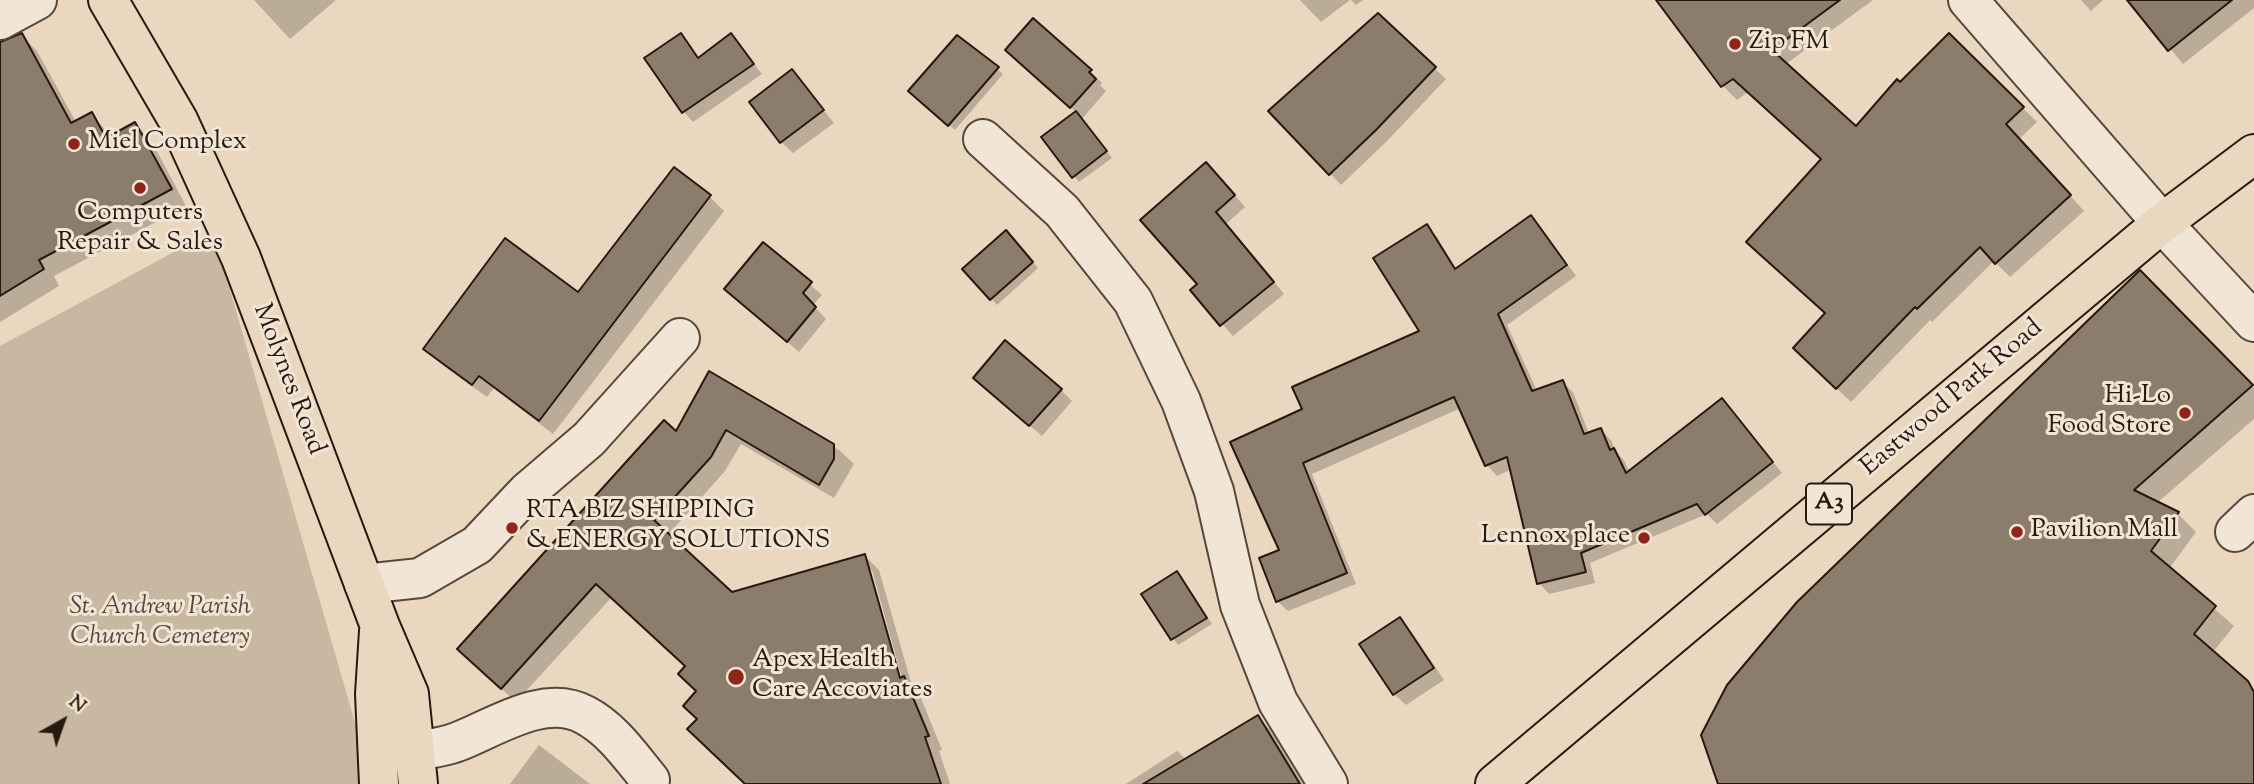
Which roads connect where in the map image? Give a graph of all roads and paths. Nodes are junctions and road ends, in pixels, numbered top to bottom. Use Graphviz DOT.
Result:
graph roads {
  1 [pos="37,0"];
  2 [pos="108,0"];
  3 [pos="1968,0"];
  4 [pos="0,20"];
  5 [pos="983,139"];
  6 [pos="2254,155"];
  7 [pos="2162,223"];
  8 [pos="2254,322"];
  9 [pos="680,338"];
  10 [pos="364,584"];
  11 [pos="380,626"];
  12 [pos="417,768"];
  13 [pos="650,780"];
  14 [pos="379,784"];
  15 [pos="1328,784"];
  16 [pos="1495,784"];
  1 -- 4 [label="street"];
  2 -- 10 [label="main road, Molynes Road"];
  3 -- 7 [label="street"];
  5 -- 15 [label="street"];
  6 -- 7 [label="main road, Eastwood Park Road / A3"];
  7 -- 8 [label="street"];
  7 -- 16 [label="main road, Eastwood Park Road / A3"];
  9 -- 10 [label="street"];
  10 -- 11 [label="main road, Molynes Road"];
  11 -- 12 [label="main road"];
  11 -- 14 [label="main road, Molynes Road"];
  12 -- 13 [label="street"];
}
